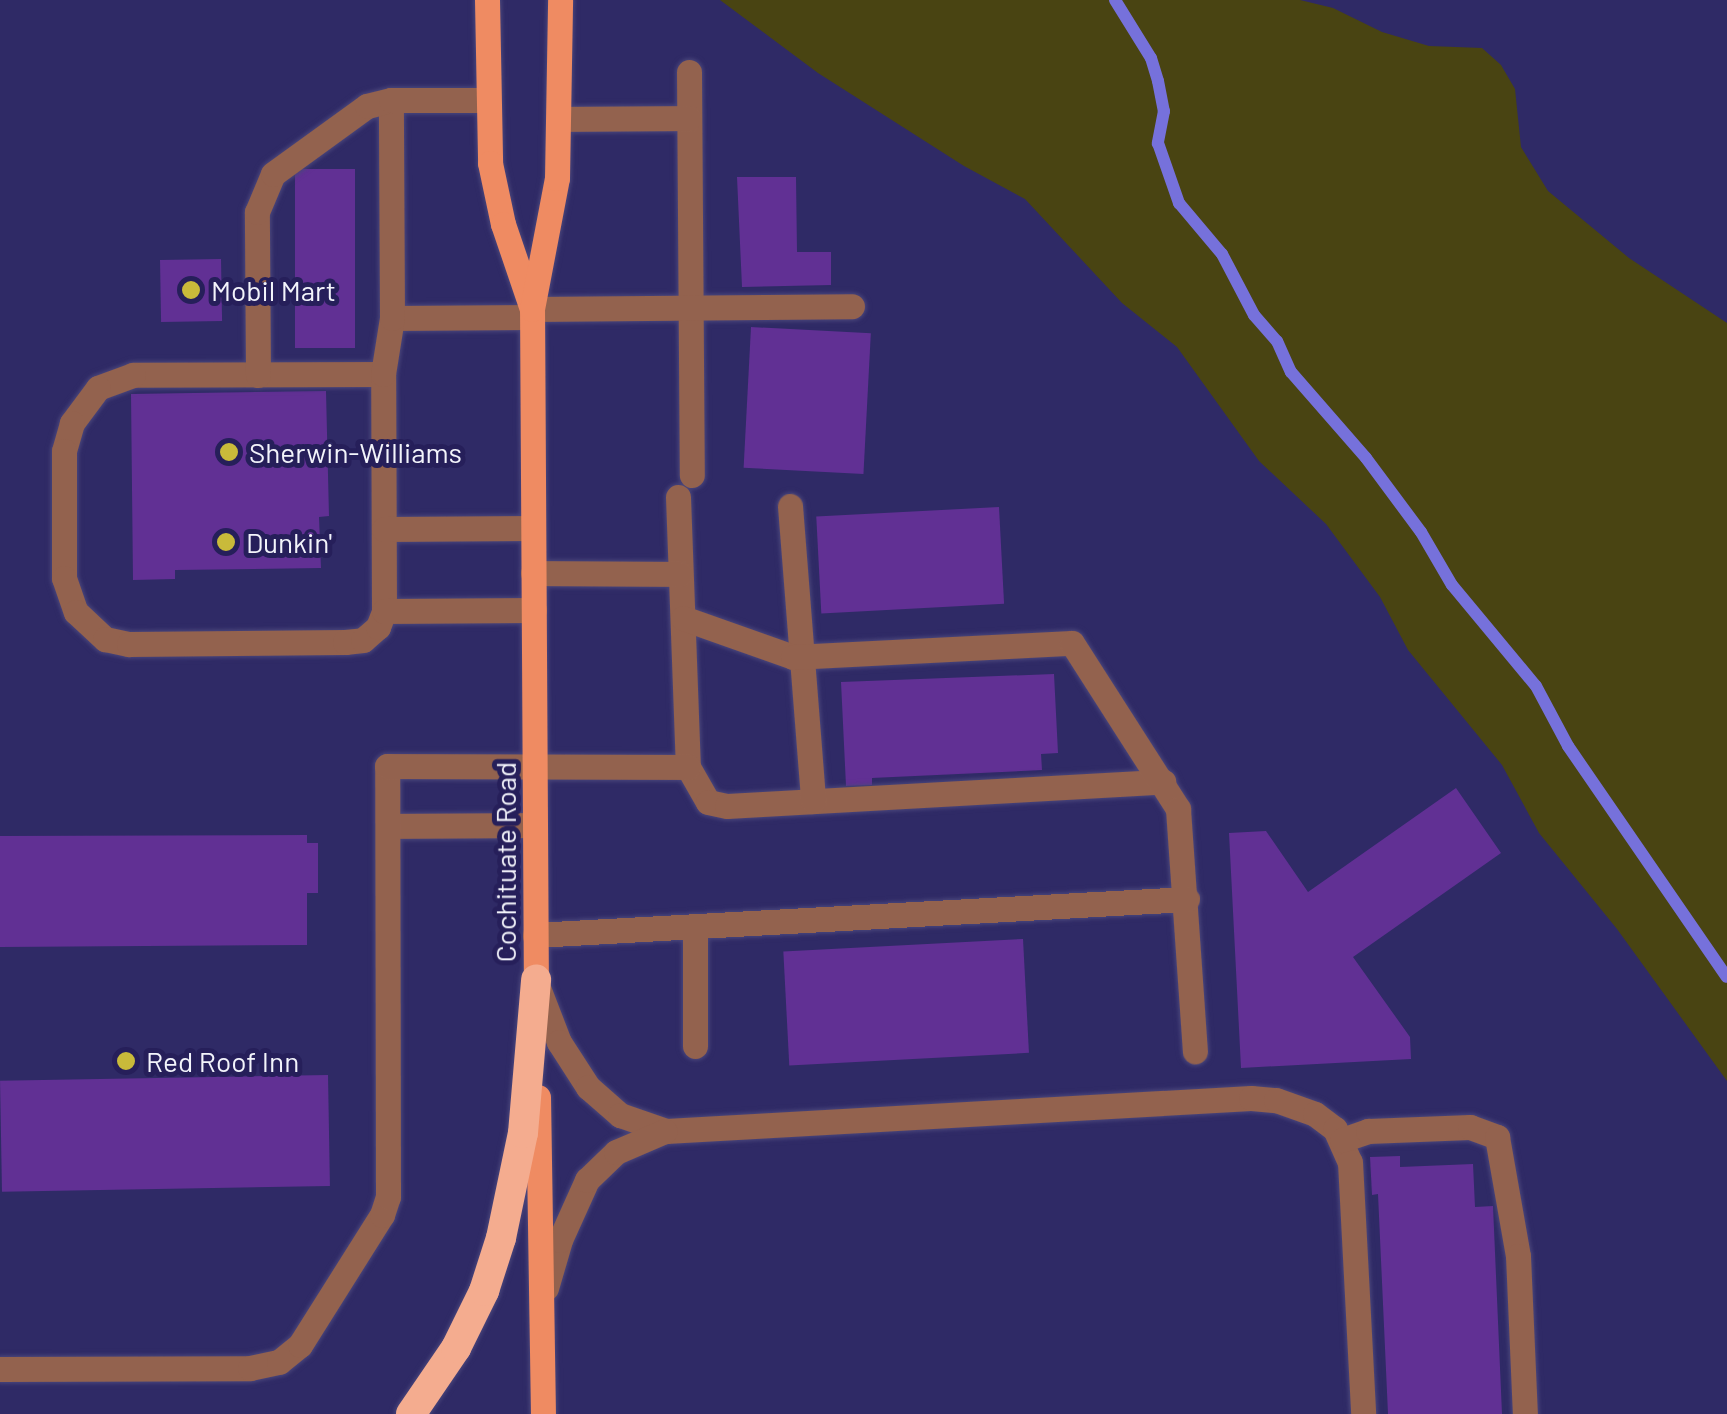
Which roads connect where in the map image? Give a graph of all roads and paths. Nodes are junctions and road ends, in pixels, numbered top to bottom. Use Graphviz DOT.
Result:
graph roads {
  1 [pos="487,0"];
  2 [pos="560,0"];
  3 [pos="689,72"];
  4 [pos="392,100"];
  5 [pos="487,100"];
  6 [pos="690,118"];
  7 [pos="560,119"];
  8 [pos="852,306"];
  9 [pos="691,308"];
  10 [pos="532,313"];
  11 [pos="392,318"];
  12 [pos="383,374"];
  13 [pos="258,375"];
  14 [pos="692,474"];
  15 [pos="678,497"];
  16 [pos="790,506"];
  17 [pos="533,528"];
  18 [pos="384,529"];
  19 [pos="533,573"];
  20 [pos="680,574"];
  21 [pos="534,610"];
  22 [pos="384,611"];
  23 [pos="683,618"];
  24 [pos="804,657"];
  25 [pos="534,766"];
  26 [pos="688,767"];
  27 [pos="1163,782"];
  28 [pos="813,801"];
  29 [pos="388,826"];
  30 [pos="535,826"];
  31 [pos="1187,899"];
  32 [pos="694,926"];
  33 [pos="535,935"];
  34 [pos="536,980"];
  35 [pos="695,1046"];
  36 [pos="1195,1051"];
  37 [pos="666,1131"];
  38 [pos="1342,1140"];
  39 [pos="542,1318"];
  40 [pos="0,1369"];
  41 [pos="411,1414"];
  42 [pos="543,1414"];
  43 [pos="1362,1414"];
  44 [pos="1525,1414"];
  1 -- 5 [label="main road, Cochituate Road"];
  2 -- 7 [label="main road, Cochituate Road"];
  3 -- 6 [label="lane"];
  4 -- 5 [label="lane"];
  4 -- 11 [label="lane"];
  4 -- 13 [label="lane"];
  5 -- 10 [label="main road, Cochituate Road"];
  6 -- 7 [label="lane"];
  6 -- 9 [label="lane"];
  7 -- 10 [label="main road, Cochituate Road"];
  8 -- 9 [label="lane"];
  9 -- 10 [label="lane"];
  9 -- 14 [label="lane"];
  10 -- 11 [label="lane"];
  10 -- 17 [label="main road, Cochituate Road"];
  11 -- 12 [label="lane"];
  12 -- 13 [label="lane"];
  12 -- 18 [label="lane"];
  13 -- 22 [label="lane"];
  15 -- 20 [label="lane"];
  16 -- 24 [label="lane"];
  17 -- 18 [label="lane"];
  17 -- 19 [label="main road, Cochituate Road"];
  18 -- 22 [label="lane"];
  19 -- 20 [label="lane"];
  19 -- 21 [label="main road, Cochituate Road"];
  20 -- 23 [label="lane"];
  21 -- 22 [label="lane"];
  21 -- 25 [label="main road, Cochituate Road"];
  23 -- 24 [label="lane"];
  23 -- 26 [label="lane"];
  24 -- 27 [label="lane"];
  24 -- 28 [label="lane"];
  25 -- 26 [label="lane"];
  25 -- 29 [label="lane"];
  25 -- 30 [label="main road, Cochituate Road"];
  26 -- 28 [label="lane"];
  27 -- 28 [label="lane"];
  27 -- 31 [label="lane"];
  29 -- 30 [label="lane"];
  29 -- 40 [label="lane"];
  30 -- 33 [label="main road, Cochituate Road"];
  31 -- 32 [label="lane"];
  31 -- 36 [label="lane"];
  32 -- 33 [label="lane"];
  32 -- 35 [label="lane"];
  33 -- 34 [label="main road, Cochituate Road"];
  34 -- 37 [label="lane"];
  34 -- 39 [label="main road, Cochituate Road"];
  34 -- 41 [label="highway"];
  37 -- 38 [label="lane"];
  37 -- 39 [label="lane"];
  38 -- 43 [label="lane"];
  38 -- 44 [label="lane"];
  39 -- 42 [label="main road, Cochituate Road"];
}
